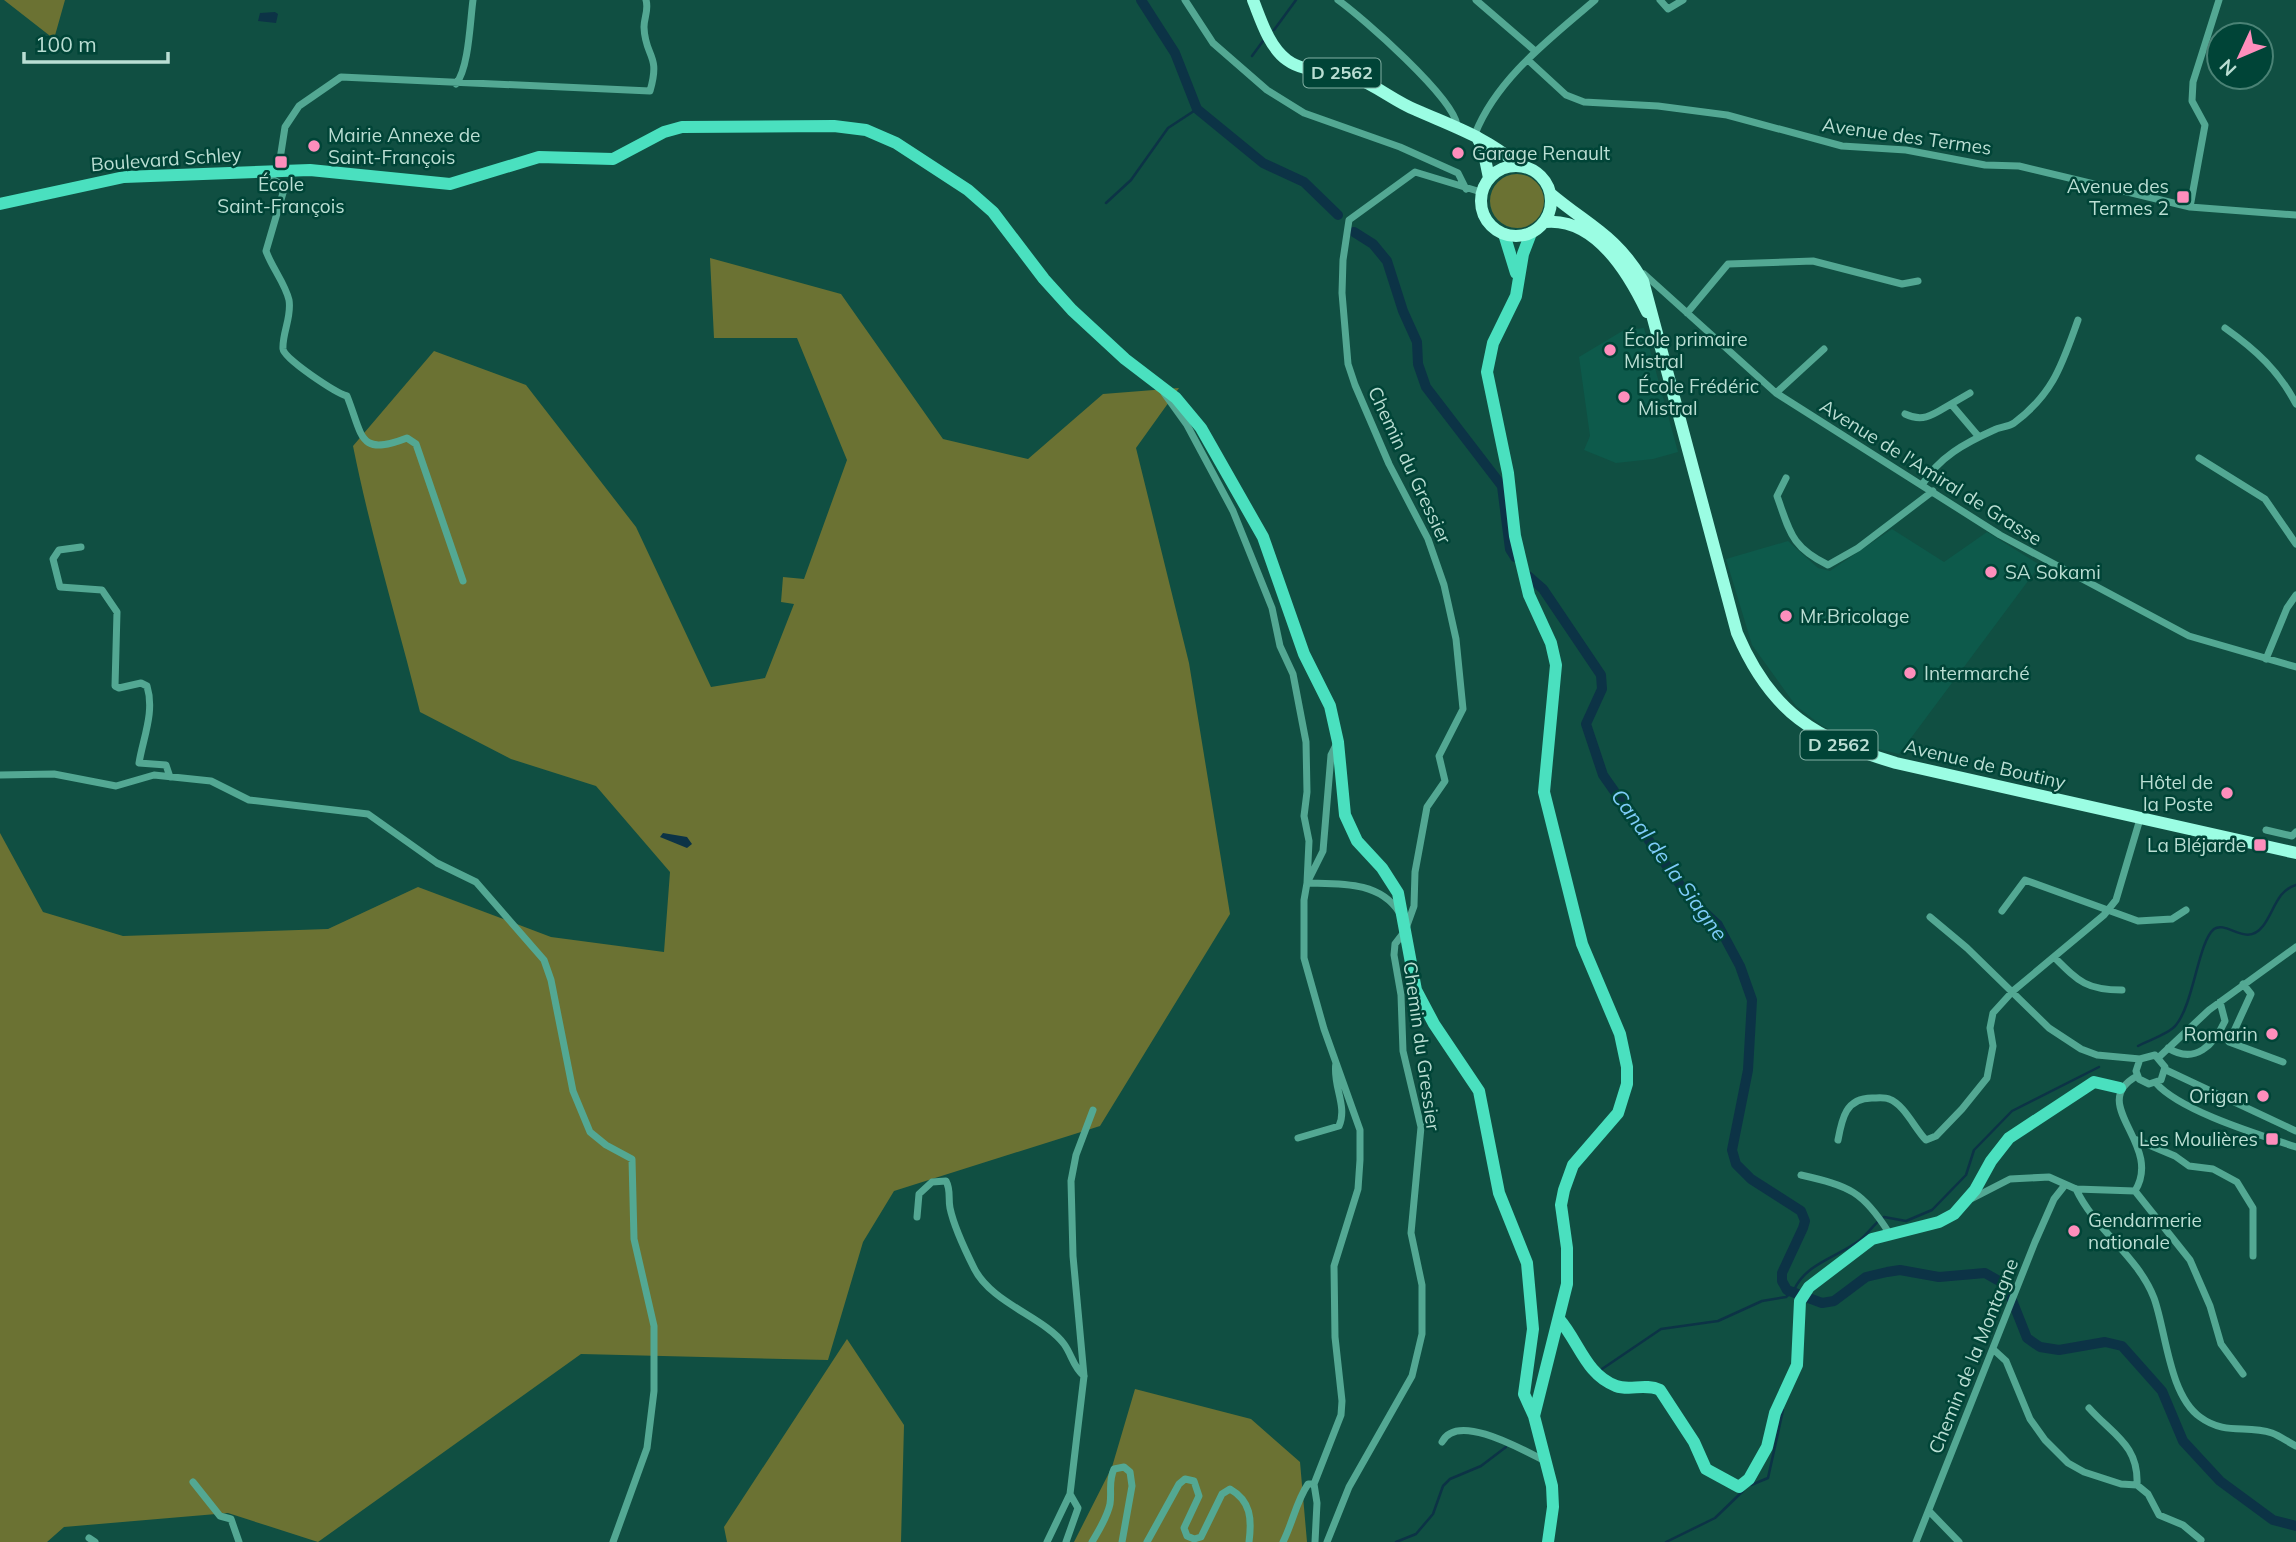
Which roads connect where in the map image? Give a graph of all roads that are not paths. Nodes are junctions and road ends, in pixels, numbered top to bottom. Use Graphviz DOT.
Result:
graph roads {
  1 [pos="473,0"];
  2 [pos="646,0"];
  3 [pos="1185,0"];
  4 [pos="1253,0"];
  5 [pos="1338,0"];
  6 [pos="1476,0"];
  7 [pos="1595,0"];
  8 [pos="1660,0"];
  9 [pos="1683,0"];
  10 [pos="2219,0"];
  11 [pos="1535,51"];
  12 [pos="1528,60"];
  13 [pos="456,84"];
  14 [pos="1457,125"];
  15 [pos="1475,134"];
  16 [pos="1519,165"];
  17 [pos="272,172"];
  18 [pos="1489,178"];
  19 [pos="1466,189"];
  20 [pos="1481,192"];
  21 [pos="1551,194"];
  22 [pos="0,204"];
  23 [pos="2190,208"];
  24 [pos="2296,215"];
  25 [pos="1545,222"];
  26 [pos="1531,233"];
  27 [pos="1504,234"];
  28 [pos="1625,252"];
  29 [pos="1612,254"];
  30 [pos="1643,281"];
  31 [pos="1918,281"];
  32 [pos="1518,285"];
  33 [pos="1656,286"];
  34 [pos="1687,313"];
  35 [pos="2078,320"];
  36 [pos="2225,328"];
  37 [pos="1655,329"];
  38 [pos="1824,349"];
  39 [pos="1157,383"];
  40 [pos="1776,393"];
  41 [pos="1970,393"];
  42 [pos="1951,404"];
  43 [pos="2296,404"];
  44 [pos="1905,414"];
  45 [pos="1979,437"];
  46 [pos="2199,458"];
  47 [pos="1786,478"];
  48 [pos="1922,485"];
  49 [pos="1933,491"];
  50 [pos="2296,544"];
  51 [pos="81,547"];
  52 [pos="463,581"];
  53 [pos="2296,595"];
  54 [pos="2266,659"];
  55 [pos="2296,667"];
  56 [pos="1338,742"];
  57 [pos="0,775"];
  58 [pos="170,777"];
  59 [pos="2140,819"];
  60 [pos="2266,830"];
  61 [pos="2296,832"];
  62 [pos="2296,853"];
  63 [pos="1307,883"];
  64 [pos="2108,910"];
  65 [pos="2186,910"];
  66 [pos="2002,911"];
  67 [pos="1930,917"];
  68 [pos="1404,925"];
  69 [pos="2296,947"];
  70 [pos="2055,958"];
  71 [pos="2243,984"];
  72 [pos="2122,990"];
  73 [pos="2013,991"];
  74 [pos="2220,1002"];
  75 [pos="2168,1048"];
  76 [pos="2159,1057"];
  77 [pos="2140,1059"];
  78 [pos="2283,1062"];
  79 [pos="1336,1063"];
  80 [pos="2165,1070"];
  81 [pos="2137,1076"];
  82 [pos="2156,1083"];
  83 [pos="2120,1088"];
  84 [pos="1093,1110"];
  85 [pos="2296,1131"];
  86 [pos="1298,1138"];
  87 [pos="1838,1140"];
  88 [pos="2137,1140"];
  89 [pos="2296,1147"];
  90 [pos="1801,1175"];
  91 [pos="2065,1185"];
  92 [pos="2076,1189"];
  93 [pos="2135,1191"];
  94 [pos="1966,1202"];
  95 [pos="917,1217"];
  96 [pos="1889,1233"];
  97 [pos="2253,1255"];
  98 [pos="1559,1319"];
  99 [pos="1994,1350"];
  100 [pos="2243,1374"];
  101 [pos="1084,1376"];
  102 [pos="2089,1408"];
  103 [pos="1534,1416"];
  104 [pos="1442,1442"];
  105 [pos="2296,1446"];
  106 [pos="1546,1462"];
  107 [pos="193,1482"];
  108 [pos="1314,1484"];
  109 [pos="2137,1485"];
  110 [pos="1070,1494"];
  111 [pos="1929,1511"];
  112 [pos="2201,1540"];
  113 [pos="239,1542"];
  114 [pos="612,1542"];
  115 [pos="1047,1542"];
  116 [pos="1066,1542"];
  117 [pos="1092,1542"];
  118 [pos="1122,1542"];
  119 [pos="1147,1542"];
  120 [pos="1249,1542"];
  121 [pos="1283,1542"];
  122 [pos="1315,1542"];
  123 [pos="1327,1542"];
  124 [pos="1548,1542"];
  125 [pos="1916,1542"];
  126 [pos="1959,1542"];
  1 -- 13 [label="street"];
  2 -- 13 [label="street"];
  3 -- 19 [label="street"];
  4 -- 14 [label="main road, D 2562"];
  5 -- 14 [label="street"];
  6 -- 11 [label="street"];
  7 -- 11 [label="street"];
  8 -- 9 [label="street"];
  10 -- 23 [label="street"];
  11 -- 12 [label="street"];
  12 -- 15 [label="street"];
  12 -- 23 [label="street, Avenue des Termes"];
  13 -- 17 [label="street"];
  14 -- 15 [label="main road, D 2562"];
  15 -- 16 [label="main road, D 2562"];
  15 -- 18 [label="main road"];
  16 -- 18 [label="main road"];
  16 -- 21 [label="main road"];
  17 -- 22 [label="main road, Boulevard Schley"];
  17 -- 39 [label="main road, Boulevard Schley"];
  17 -- 52 [label="street"];
  18 -- 20 [label="main road"];
  19 -- 20 [label="street, Chemin du Gressier"];
  19 -- 68 [label="street, Chemin du Gressier"];
  20 -- 27 [label="main road"];
  21 -- 25 [label="main road"];
  21 -- 28 [label="main road, Avenue de Boutiny / D 2562"];
  23 -- 24 [label="street, Avenue des Termes"];
  25 -- 26 [label="main road"];
  25 -- 29 [label="main road, Avenue de Boutiny / D 2562"];
  26 -- 27 [label="main road"];
  26 -- 32 [label="main road"];
  27 -- 32 [label="main road"];
  28 -- 30 [label="main road, Avenue de Boutiny / D 2562"];
  28 -- 33 [label="street, Avenue de l'Amiral de Grasse"];
  29 -- 30 [label="street, Avenue de l'Amiral de Grasse"];
  29 -- 37 [label="main road, Avenue de Boutiny / D 2562"];
  30 -- 33 [label="street, Avenue de l'Amiral de Grasse"];
  30 -- 37 [label="main road, Avenue de Boutiny / D 2562"];
  31 -- 34 [label="street"];
  32 -- 98 [label="main road"];
  33 -- 34 [label="street, Avenue de l'Amiral de Grasse"];
  34 -- 40 [label="street, Avenue de l'Amiral de Grasse"];
  35 -- 45 [label="street"];
  36 -- 43 [label="street"];
  37 -- 59 [label="main road, Avenue de Boutiny / D 2562"];
  38 -- 40 [label="street"];
  39 -- 56 [label="main road, Boulevard Schley"];
  39 -- 63 [label="street"];
  40 -- 48 [label="street, Avenue de l'Amiral de Grasse"];
  41 -- 42 [label="street"];
  42 -- 44 [label="street"];
  42 -- 45 [label="street"];
  45 -- 48 [label="street"];
  46 -- 50 [label="street"];
  47 -- 49 [label="street"];
  48 -- 49 [label="street, Avenue de l'Amiral de Grasse"];
  49 -- 54 [label="street, Avenue de l'Amiral de Grasse"];
  51 -- 58 [label="street"];
  53 -- 54 [label="street"];
  54 -- 55 [label="street, Avenue de l'Amiral de Grasse"];
  56 -- 63 [label="street"];
  56 -- 68 [label="main road, Boulevard Schley"];
  57 -- 58 [label="street"];
  58 -- 114 [label="street"];
  59 -- 62 [label="main road, Avenue de Boutiny / D 2562"];
  59 -- 64 [label="street"];
  60 -- 61 [label="street"];
  63 -- 68 [label="street"];
  63 -- 79 [label="street"];
  64 -- 65 [label="street"];
  64 -- 66 [label="street"];
  64 -- 70 [label="street"];
  67 -- 73 [label="street"];
  68 -- 103 [label="main road, Boulevard Schley"];
  68 -- 123 [label="street, Chemin du Gressier"];
  69 -- 71 [label="street"];
  70 -- 72 [label="street"];
  70 -- 73 [label="street"];
  71 -- 74 [label="street"];
  71 -- 78 [label="street"];
  73 -- 77 [label="street"];
  73 -- 87 [label="street"];
  74 -- 75 [label="street"];
  74 -- 75 [label="street"];
  75 -- 76 [label="street"];
  76 -- 77 [label="street"];
  76 -- 80 [label="street"];
  77 -- 81 [label="street"];
  79 -- 86 [label="street"];
  79 -- 108 [label="street"];
  80 -- 82 [label="street"];
  80 -- 85 [label="street"];
  81 -- 82 [label="street"];
  81 -- 83 [label="street"];
  82 -- 89 [label="street"];
  83 -- 88 [label="street"];
  83 -- 94 [label="main road"];
  84 -- 101 [label="street"];
  88 -- 93 [label="street"];
  88 -- 97 [label="street"];
  90 -- 96 [label="street"];
  91 -- 92 [label="street"];
  91 -- 94 [label="street"];
  91 -- 99 [label="street, Chemin de la Montagne"];
  92 -- 93 [label="street"];
  92 -- 105 [label="street"];
  93 -- 100 [label="street"];
  94 -- 96 [label="main road"];
  95 -- 101 [label="street"];
  96 -- 98 [label="main road"];
  98 -- 103 [label="main road"];
  99 -- 109 [label="street"];
  99 -- 111 [label="street, Chemin de la Montagne"];
  101 -- 110 [label="street"];
  102 -- 109 [label="street"];
  103 -- 106 [label="main road, Boulevard Schley"];
  104 -- 106 [label="street"];
  106 -- 124 [label="main road, Boulevard Schley"];
  107 -- 113 [label="street"];
  108 -- 121 [label="street"];
  108 -- 122 [label="street"];
  109 -- 112 [label="street"];
  110 -- 115 [label="street"];
  110 -- 116 [label="street"];
  111 -- 125 [label="street, Chemin de la Montagne"];
  111 -- 126 [label="street"];
  117 -- 118 [label="street"];
  119 -- 120 [label="street"];
}
